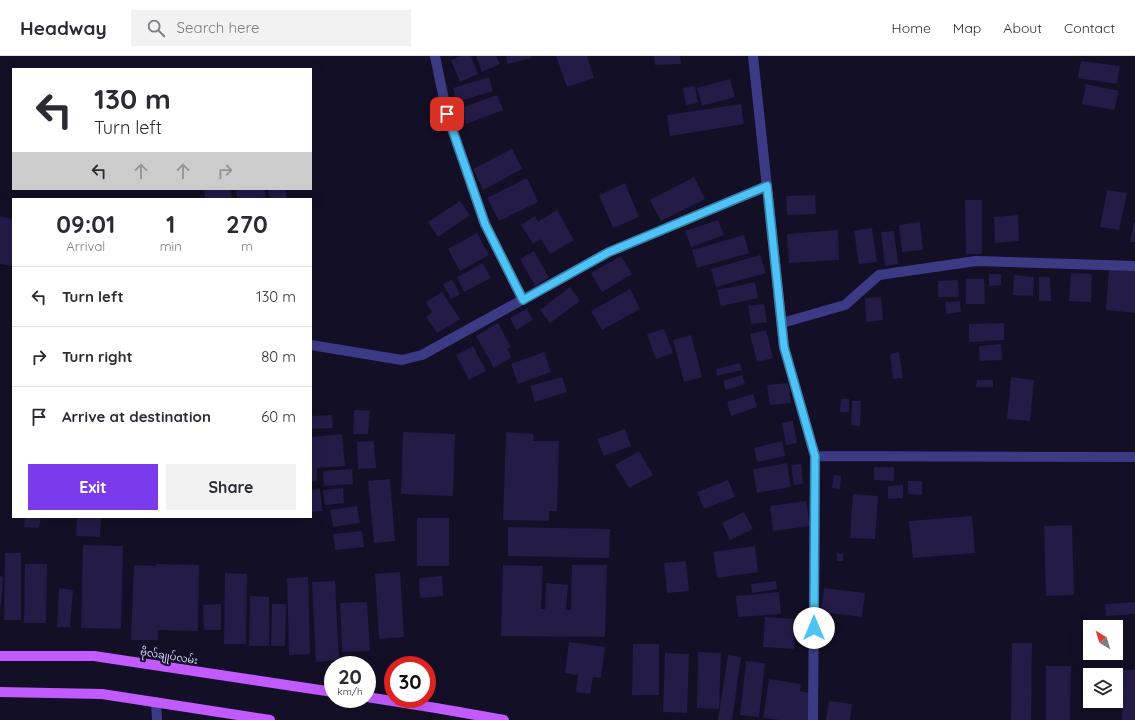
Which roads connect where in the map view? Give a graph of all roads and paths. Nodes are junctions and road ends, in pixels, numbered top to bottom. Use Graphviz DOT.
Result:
graph roads {
  1 [pos="435,56"];
  2 [pos="753,56"];
  3 [pos="767,186"];
  4 [pos="1135,266"];
  5 [pos="523,300"];
  6 [pos="782,322"];
  7 [pos="312,345"];
  8 [pos="815,456"];
  9 [pos="1135,456"];
  10 [pos="0,656"];
  11 [pos="324,691"];
  12 [pos="0,692"];
  13 [pos="376,699"];
  14 [pos="156,702"];
  15 [pos="157,720"];
  16 [pos="270,720"];
  17 [pos="504,720"];
  18 [pos="813,720"];
  1 -- 5 [label="street"];
  2 -- 3 [label="street"];
  3 -- 5 [label="street"];
  3 -- 6 [label="street"];
  4 -- 6 [label="street"];
  5 -- 7 [label="street"];
  6 -- 8 [label="street"];
  8 -- 9 [label="street"];
  8 -- 18 [label="street"];
  10 -- 11 [label="main road, ဗိုလ်ချုပ်လမ်း"];
  12 -- 14 [label="main road"];
  13 -- 17 [label="main road"];
  14 -- 15 [label="street"];
  14 -- 16 [label="main road"];
}
